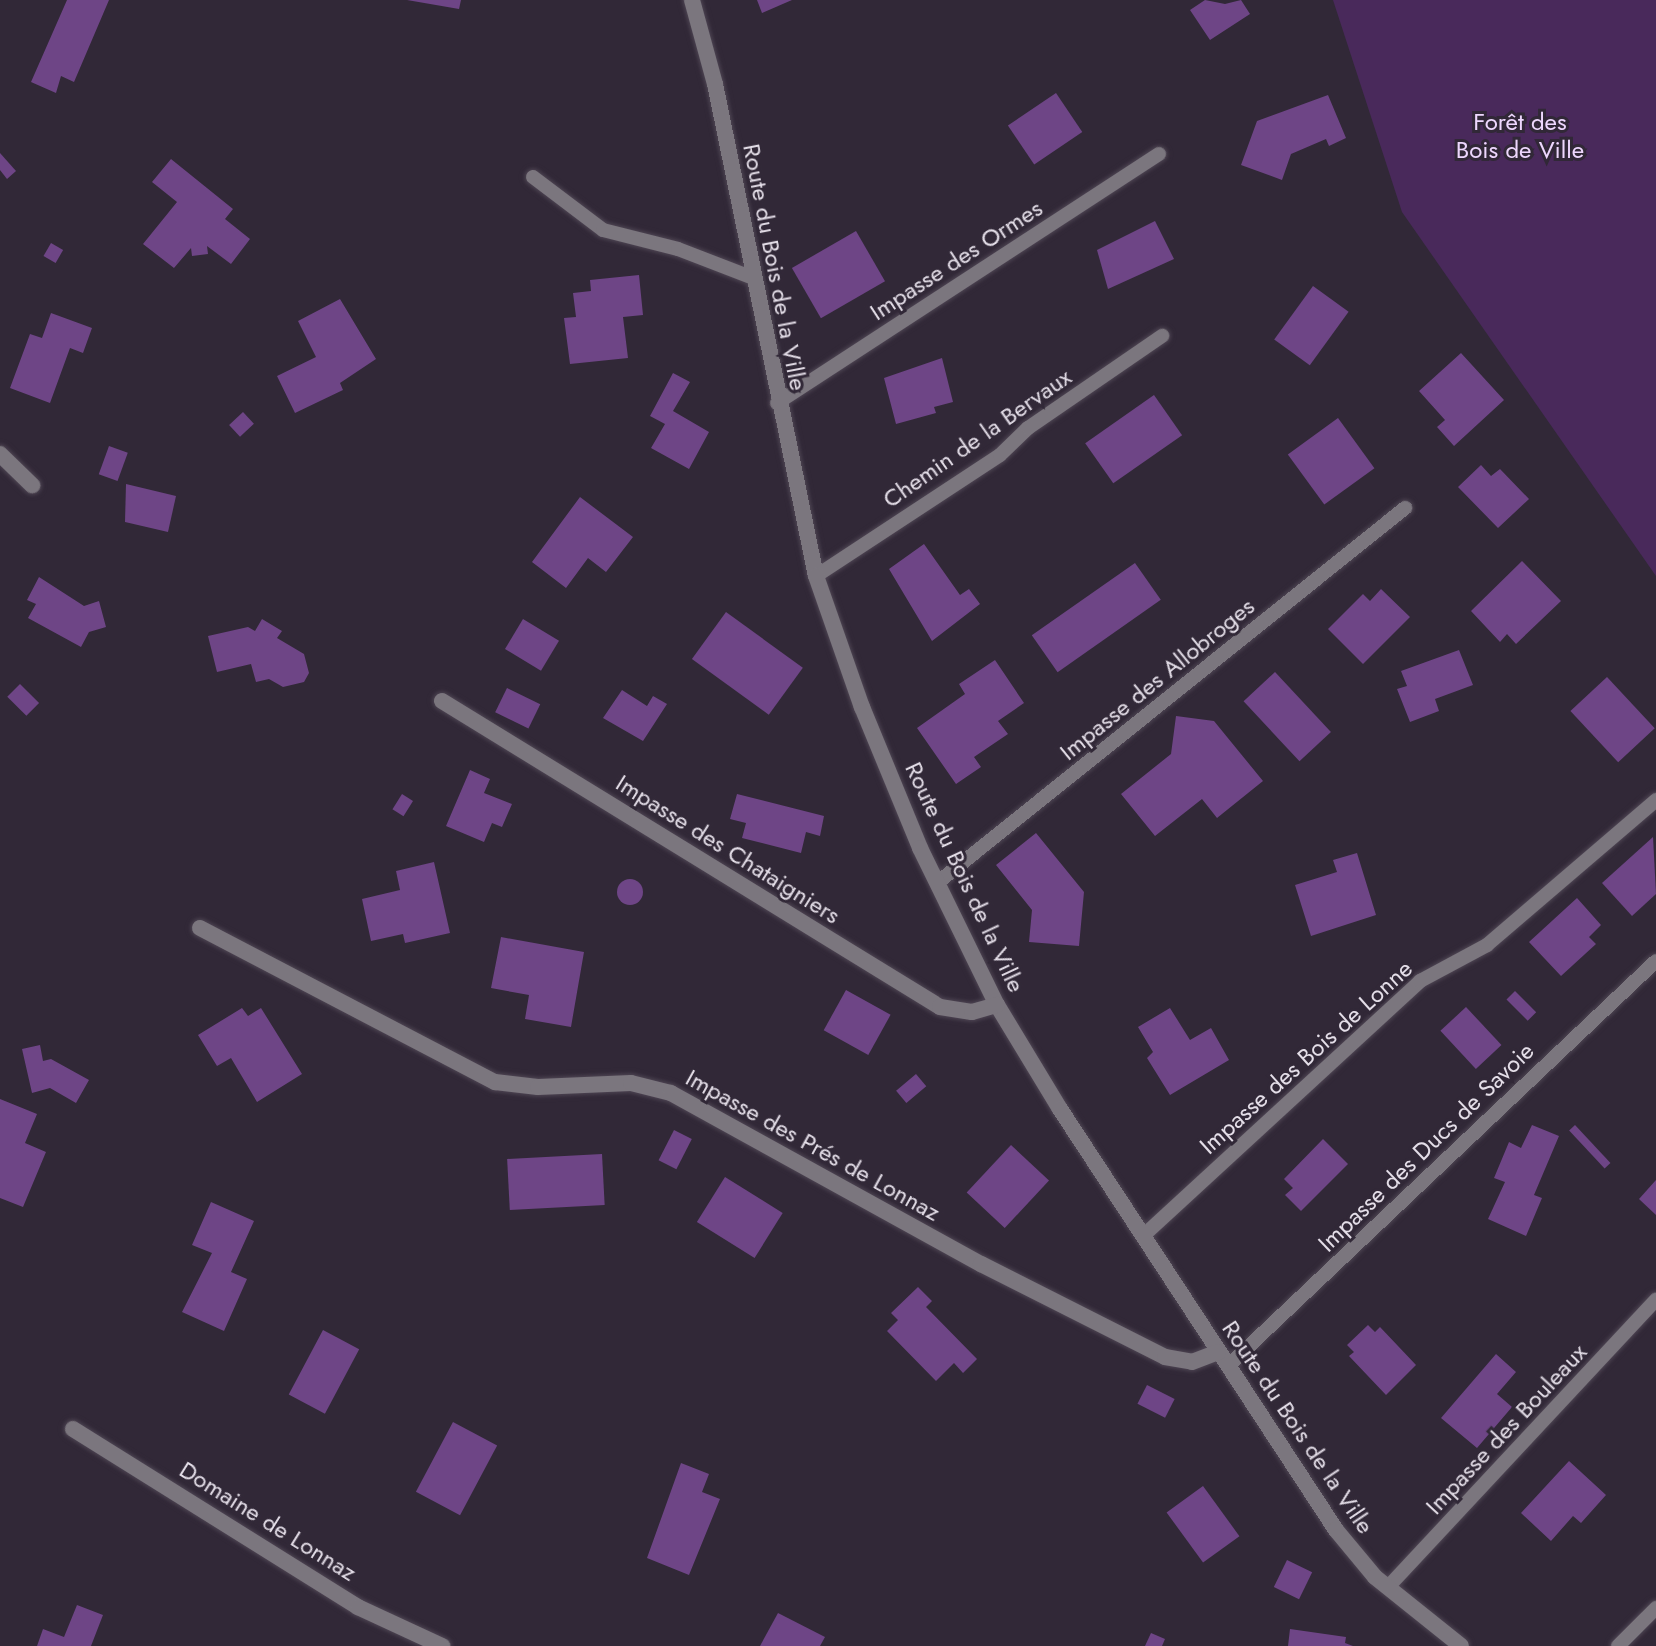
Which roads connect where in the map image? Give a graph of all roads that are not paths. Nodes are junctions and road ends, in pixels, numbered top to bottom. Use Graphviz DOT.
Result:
graph roads {
  1 [pos="692,0"];
  2 [pos="1159,154"];
  3 [pos="533,177"];
  4 [pos="753,278"];
  5 [pos="1162,336"];
  6 [pos="777,403"];
  7 [pos="0,454"];
  8 [pos="32,485"];
  9 [pos="1405,508"];
  10 [pos="816,576"];
  11 [pos="442,701"];
  12 [pos="1656,800"];
  13 [pos="937,883"];
  14 [pos="200,928"];
  15 [pos="1656,961"];
  16 [pos="997,1005"];
  17 [pos="1143,1236"];
  18 [pos="1656,1300"];
  19 [pos="1223,1359"];
  20 [pos="73,1429"];
  21 [pos="1388,1587"];
  22 [pos="1656,1608"];
  23 [pos="442,1646"];
  24 [pos="1461,1646"];
  25 [pos="1618,1646"];
  1 -- 4 [label="street, Route du Bois de la Ville"];
  2 -- 6 [label="lane, Impasse des Ormes"];
  3 -- 4 [label="lane"];
  4 -- 6 [label="street, Route du Bois de la Ville"];
  5 -- 10 [label="lane, Chemin de la Bervaux"];
  6 -- 10 [label="street, Route du Bois de la Ville"];
  7 -- 8 [label="street"];
  9 -- 13 [label="lane, Impasse des Allobroges"];
  10 -- 13 [label="street, Route du Bois de la Ville"];
  11 -- 16 [label="street, Impasse des Chataigniers"];
  12 -- 17 [label="lane, Impasse des Bois de Lonne"];
  13 -- 16 [label="street, Route du Bois de la Ville"];
  14 -- 19 [label="street, Impasse des Prés de Lonnaz"];
  15 -- 19 [label="lane, Impasse des Ducs de Savoie"];
  16 -- 17 [label="street, Route du Bois de la Ville"];
  17 -- 19 [label="street, Route du Bois de la Ville"];
  18 -- 21 [label="lane, Impasse des Bouleaux"];
  19 -- 21 [label="street, Route du Bois de la Ville"];
  20 -- 23 [label="street, Domaine de Lonnaz"];
  21 -- 24 [label="street, Route du Bois de la Ville"];
  22 -- 25 [label="lane"];
}
